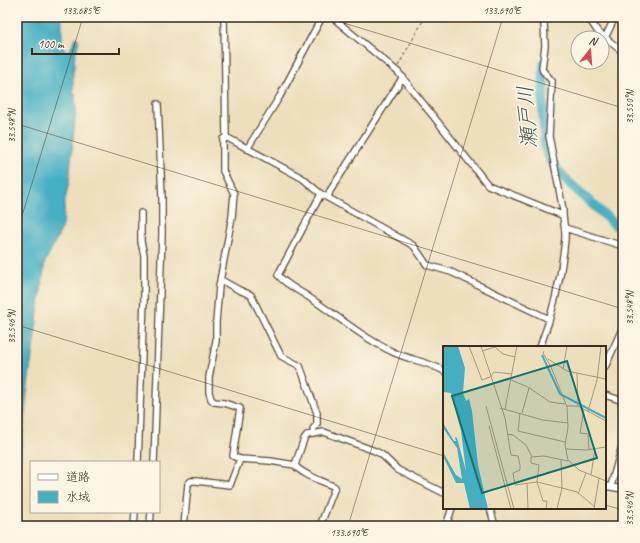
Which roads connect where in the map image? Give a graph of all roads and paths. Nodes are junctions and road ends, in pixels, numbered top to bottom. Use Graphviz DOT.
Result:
graph roads {
  1 [pos="224,17"];
  2 [pos="322,17"];
  3 [pos="332,17"];
  4 [pos="425,17"];
  5 [pos="547,17"];
  6 [pos="588,17"];
  7 [pos="615,17"];
  8 [pos="597,30"];
  9 [pos="609,30"];
  10 [pos="610,42"];
  11 [pos="623,52"];
  12 [pos="396,70"];
  13 [pos="403,77"];
  14 [pos="158,104"];
  15 [pos="226,137"];
  16 [pos="247,149"];
  17 [pos="321,194"];
  18 [pos="328,197"];
  19 [pos="141,213"];
  20 [pos="562,215"];
  21 [pos="565,228"];
  22 [pos="623,246"];
  23 [pos="221,280"];
  24 [pos="549,319"];
  25 [pos="623,327"];
  26 [pos="540,346"];
  27 [pos="606,364"];
  28 [pos="443,370"];
  29 [pos="606,395"];
  30 [pos="623,401"];
  31 [pos="314,434"];
  32 [pos="623,442"];
  33 [pos="240,459"];
  34 [pos="138,461"];
  35 [pos="154,461"];
  36 [pos="295,465"];
  37 [pos="608,486"];
  38 [pos="623,489"];
  39 [pos="443,492"];
  40 [pos="452,509"];
  41 [pos="489,509"];
  42 [pos="135,513"];
  43 [pos="151,513"];
  44 [pos="134,526"];
  45 [pos="150,526"];
  46 [pos="184,526"];
  47 [pos="320,526"];
  48 [pos="446,526"];
  49 [pos="495,526"];
  1 -- 15 [label="street"];
  2 -- 16 [label="street"];
  3 -- 12 [label="street"];
  4 -- 12 [label="path"];
  5 -- 20 [label="street"];
  6 -- 8 [label="street"];
  7 -- 9 [label="street"];
  10 -- 11 [label="street"];
  12 -- 13 [label="street"];
  13 -- 18 [label="street"];
  13 -- 20 [label="street"];
  14 -- 35 [label="street"];
  15 -- 16 [label="street"];
  15 -- 23 [label="street"];
  16 -- 17 [label="street"];
  17 -- 18 [label="street"];
  17 -- 28 [label="street"];
  18 -- 24 [label="street"];
  19 -- 34 [label="street"];
  20 -- 21 [label="street"];
  21 -- 22 [label="street"];
  21 -- 24 [label="street"];
  23 -- 31 [label="street"];
  23 -- 33 [label="street"];
  24 -- 26 [label="street"];
  25 -- 27 [label="street"];
  29 -- 30 [label="street"];
  31 -- 36 [label="street"];
  31 -- 39 [label="street"];
  32 -- 37 [label="street"];
  33 -- 36 [label="street"];
  33 -- 46 [label="street"];
  36 -- 47 [label="street"];
  37 -- 38 [label="street"];
  40 -- 48 [label="street"];
  41 -- 49 [label="street"];
  42 -- 44 [label="street"];
  43 -- 45 [label="street"];
}
